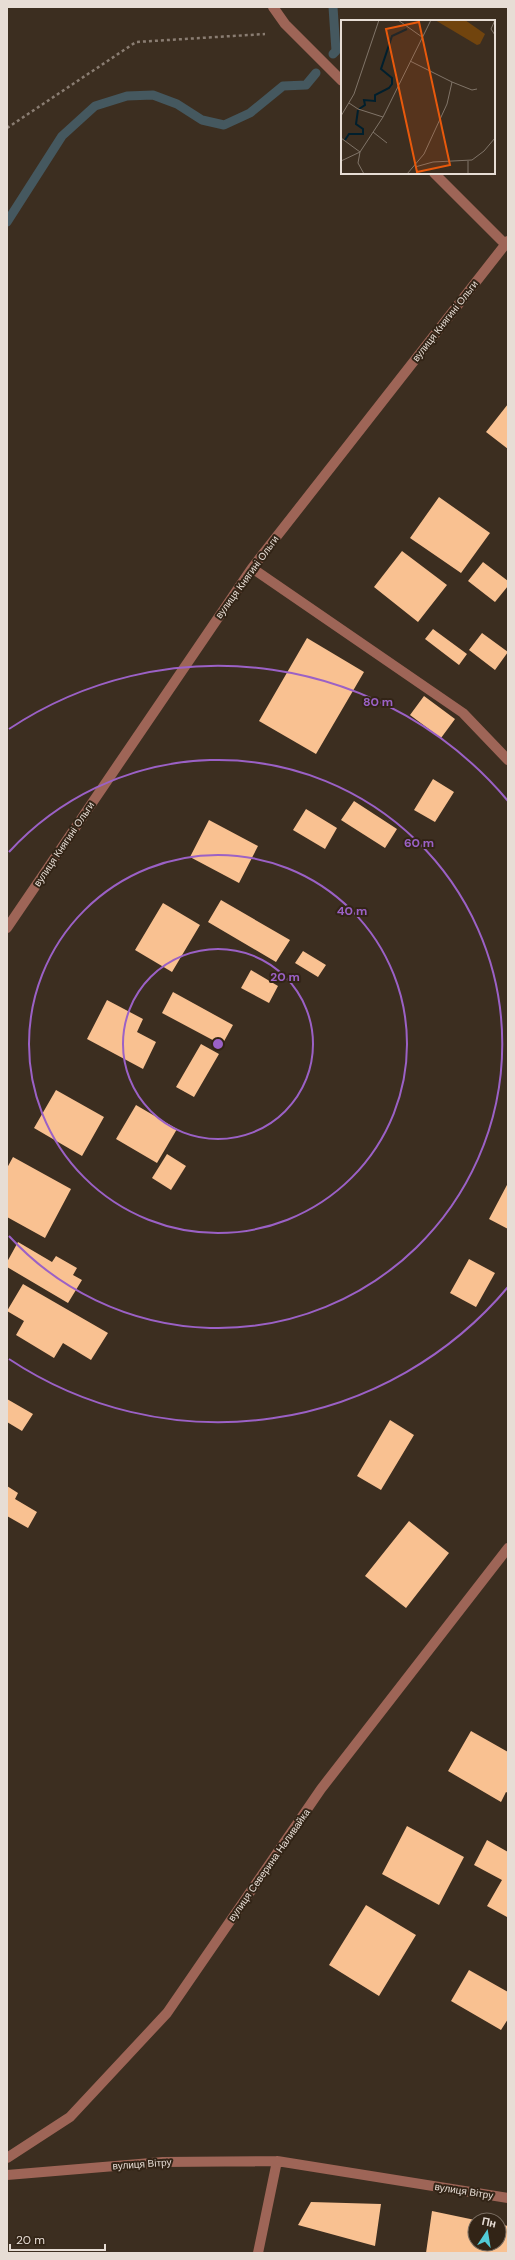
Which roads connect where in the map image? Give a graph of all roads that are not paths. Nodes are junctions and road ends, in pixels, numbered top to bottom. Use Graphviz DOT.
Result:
graph roads {
  1 [pos="273,7"];
  2 [pos="341,80"];
  3 [pos="435,174"];
  4 [pos="507,242"];
  5 [pos="252,568"];
  6 [pos="508,760"];
  7 [pos="7,928"];
  8 [pos="508,1548"];
  9 [pos="7,2158"];
  10 [pos="277,2161"];
  11 [pos="7,2175"];
  12 [pos="508,2198"];
  13 [pos="258,2253"];
  1 -- 2 [label="street"];
  3 -- 4 [label="street"];
  4 -- 5 [label="street, вулиця Княгині Ольги"];
  5 -- 6 [label="street"];
  5 -- 7 [label="street, вулиця Княгині Ольги"];
  8 -- 9 [label="street, вулиця Северина Наливайка"];
  10 -- 11 [label="street, вулиця Вітру"];
  10 -- 12 [label="street, вулиця Вітру"];
  10 -- 13 [label="street"];
}
